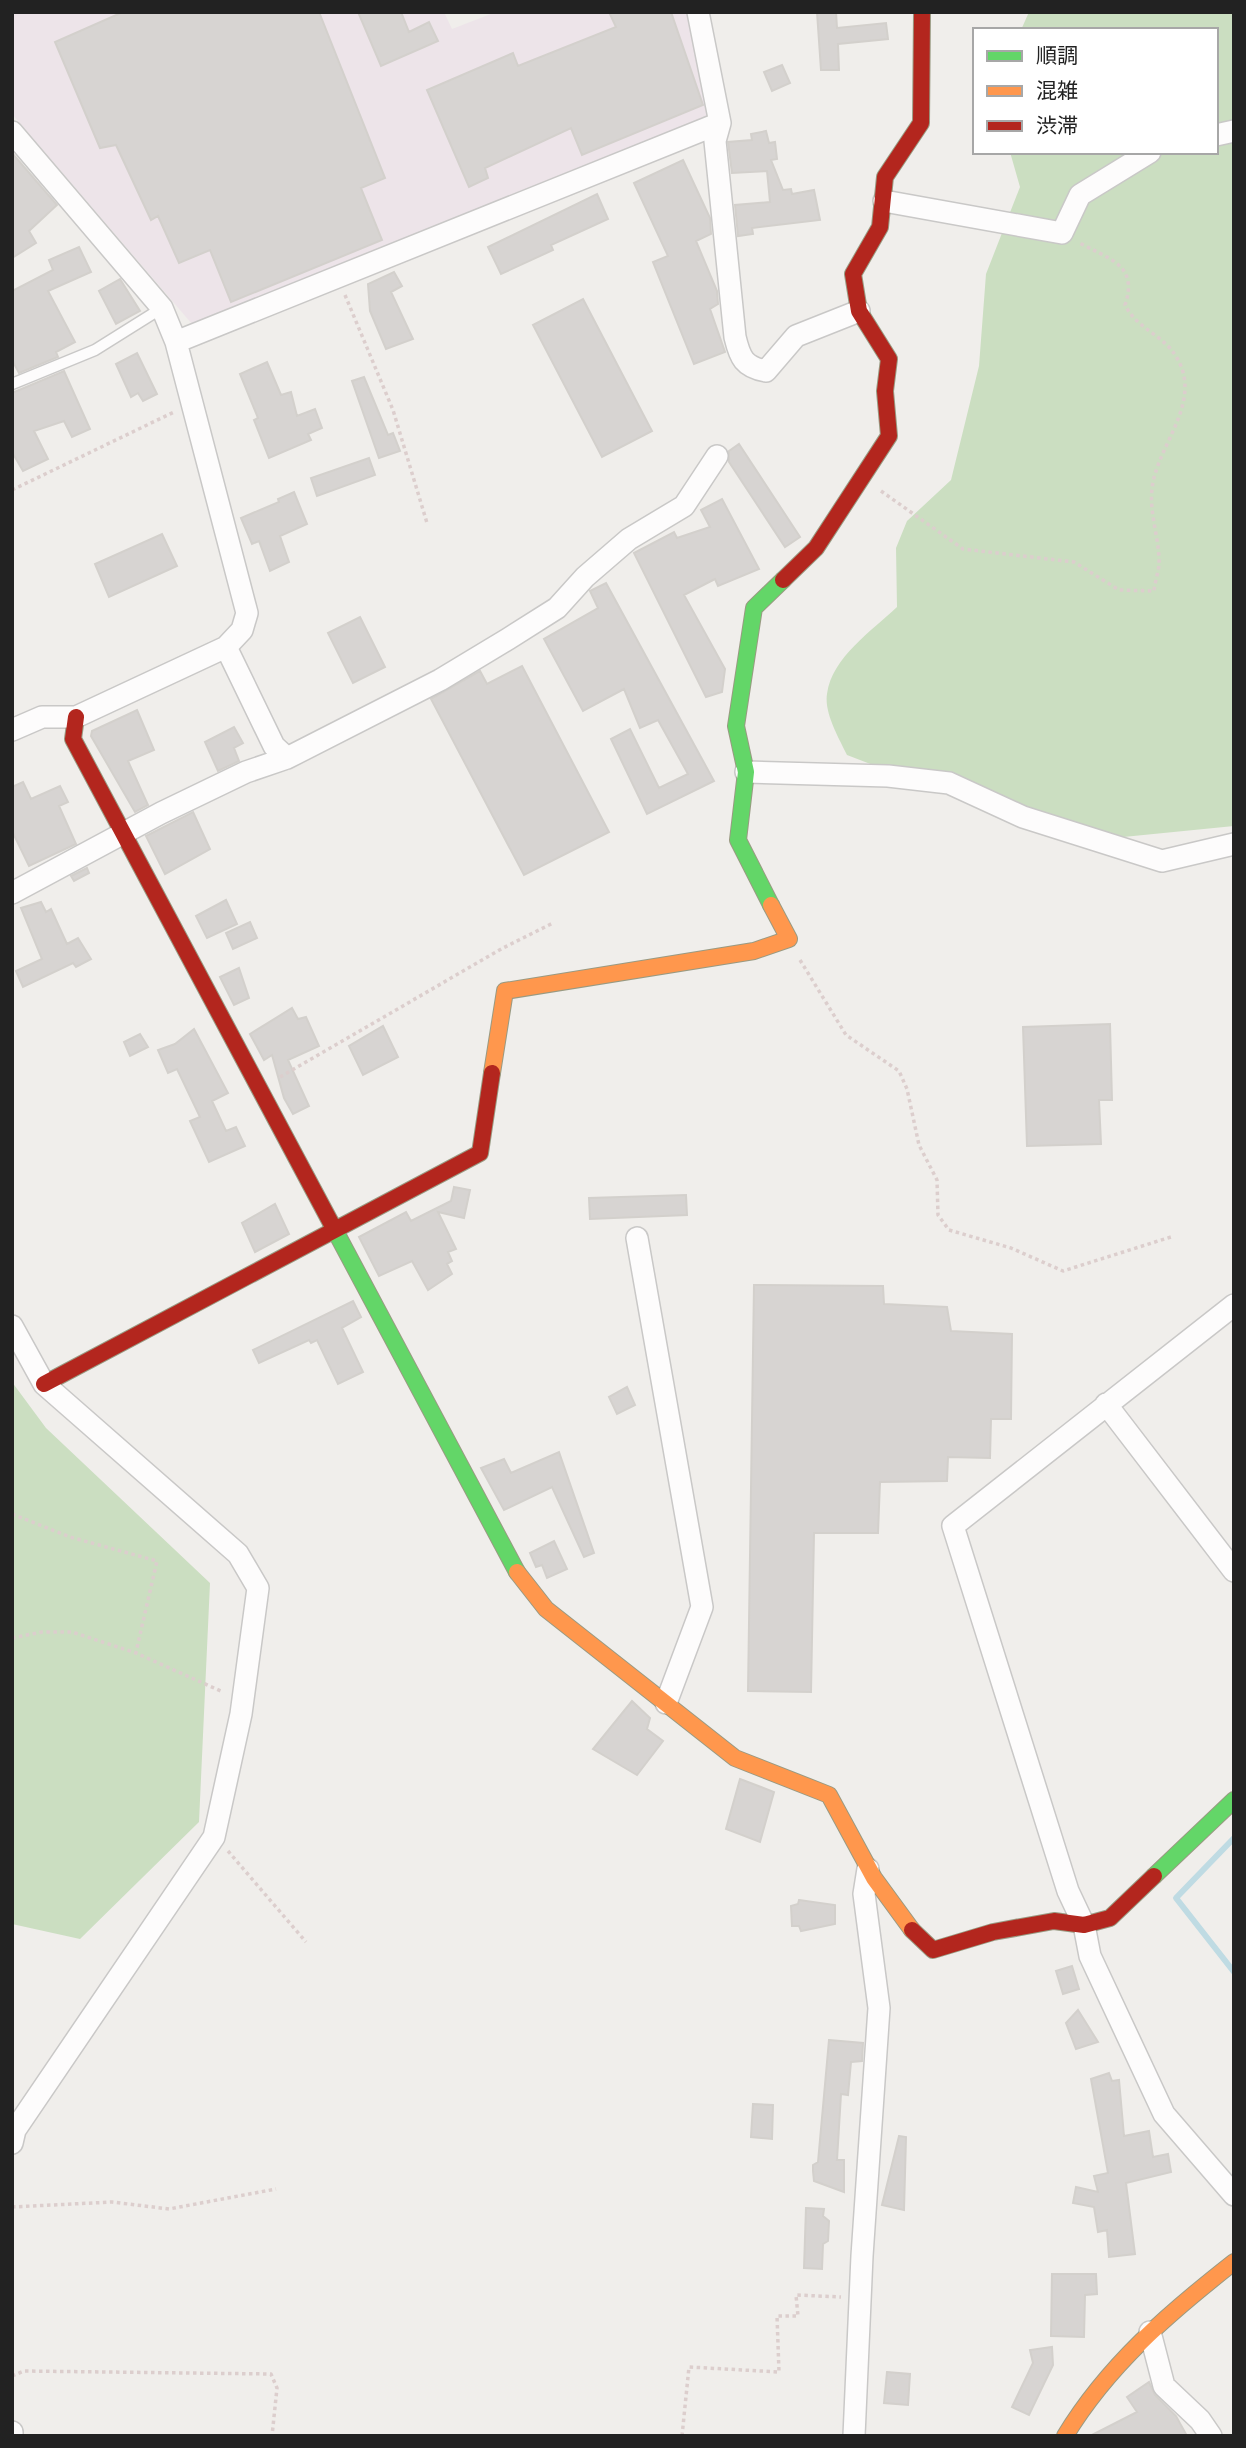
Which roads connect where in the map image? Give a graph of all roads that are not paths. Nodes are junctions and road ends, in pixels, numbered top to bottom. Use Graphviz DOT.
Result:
graph roads {
  1 [pos="698,12"];
  2 [pos="922,12"];
  3 [pos="720,123"];
  4 [pos="12,132"];
  5 [pos="1147,154"];
  6 [pos="884,201"];
  7 [pos="162,308"];
  8 [pos="859,311"];
  9 [pos="176,342"];
  10 [pos="12,384"];
  11 [pos="717,456"];
  12 [pos="226,646"];
  13 [pos="76,717"];
  14 [pos="12,730"];
  15 [pos="287,758"];
  16 [pos="746,772"];
  17 [pos="123,834"];
  18 [pos="1234,844"];
  19 [pos="12,892"];
  20 [pos="336,1229"];
  21 [pos="637,1238"];
  22 [pos="1234,1305"];
  23 [pos="12,1326"];
  24 [pos="44,1384"];
  25 [pos="1106,1404"];
  26 [pos="1234,1571"];
  27 [pos="666,1703"];
  28 [pos="1234,1800"];
  29 [pos="868,1869"];
  30 [pos="1084,1925"];
  31 [pos="12,2143"];
  32 [pos="1234,2195"];
  33 [pos="1234,2262"];
  34 [pos="1150,2332"];
  35 [pos="854,2436"];
  36 [pos="1065,2436"];
  37 [pos="1211,2436"];
  1 -- 3 [label="street"];
  2 -- 6 [label="street"];
  3 -- 8 [label="street"];
  3 -- 9 [label="street"];
  4 -- 7 [label="street"];
  5 -- 6 [label="street"];
  6 -- 8 [label="street"];
  7 -- 9 [label="street"];
  7 -- 10 [label="lane"];
  8 -- 16 [label="street"];
  9 -- 12 [label="street"];
  11 -- 15 [label="street"];
  12 -- 13 [label="street"];
  12 -- 15 [label="street"];
  13 -- 14 [label="street"];
  13 -- 17 [label="street"];
  15 -- 17 [label="street"];
  16 -- 18 [label="street"];
  16 -- 20 [label="street"];
  17 -- 19 [label="street"];
  17 -- 20 [label="street"];
  20 -- 24 [label="street"];
  20 -- 27 [label="street"];
  21 -- 27 [label="street"];
  22 -- 25 [label="street"];
  23 -- 24 [label="street"];
  24 -- 31 [label="street"];
  25 -- 26 [label="street"];
  25 -- 30 [label="street"];
  27 -- 29 [label="street"];
  28 -- 30 [label="street"];
  29 -- 30 [label="street"];
  29 -- 35 [label="street"];
  30 -- 32 [label="street"];
  33 -- 34 [label="street"];
  34 -- 36 [label="street"];
  34 -- 37 [label="street"];
}
